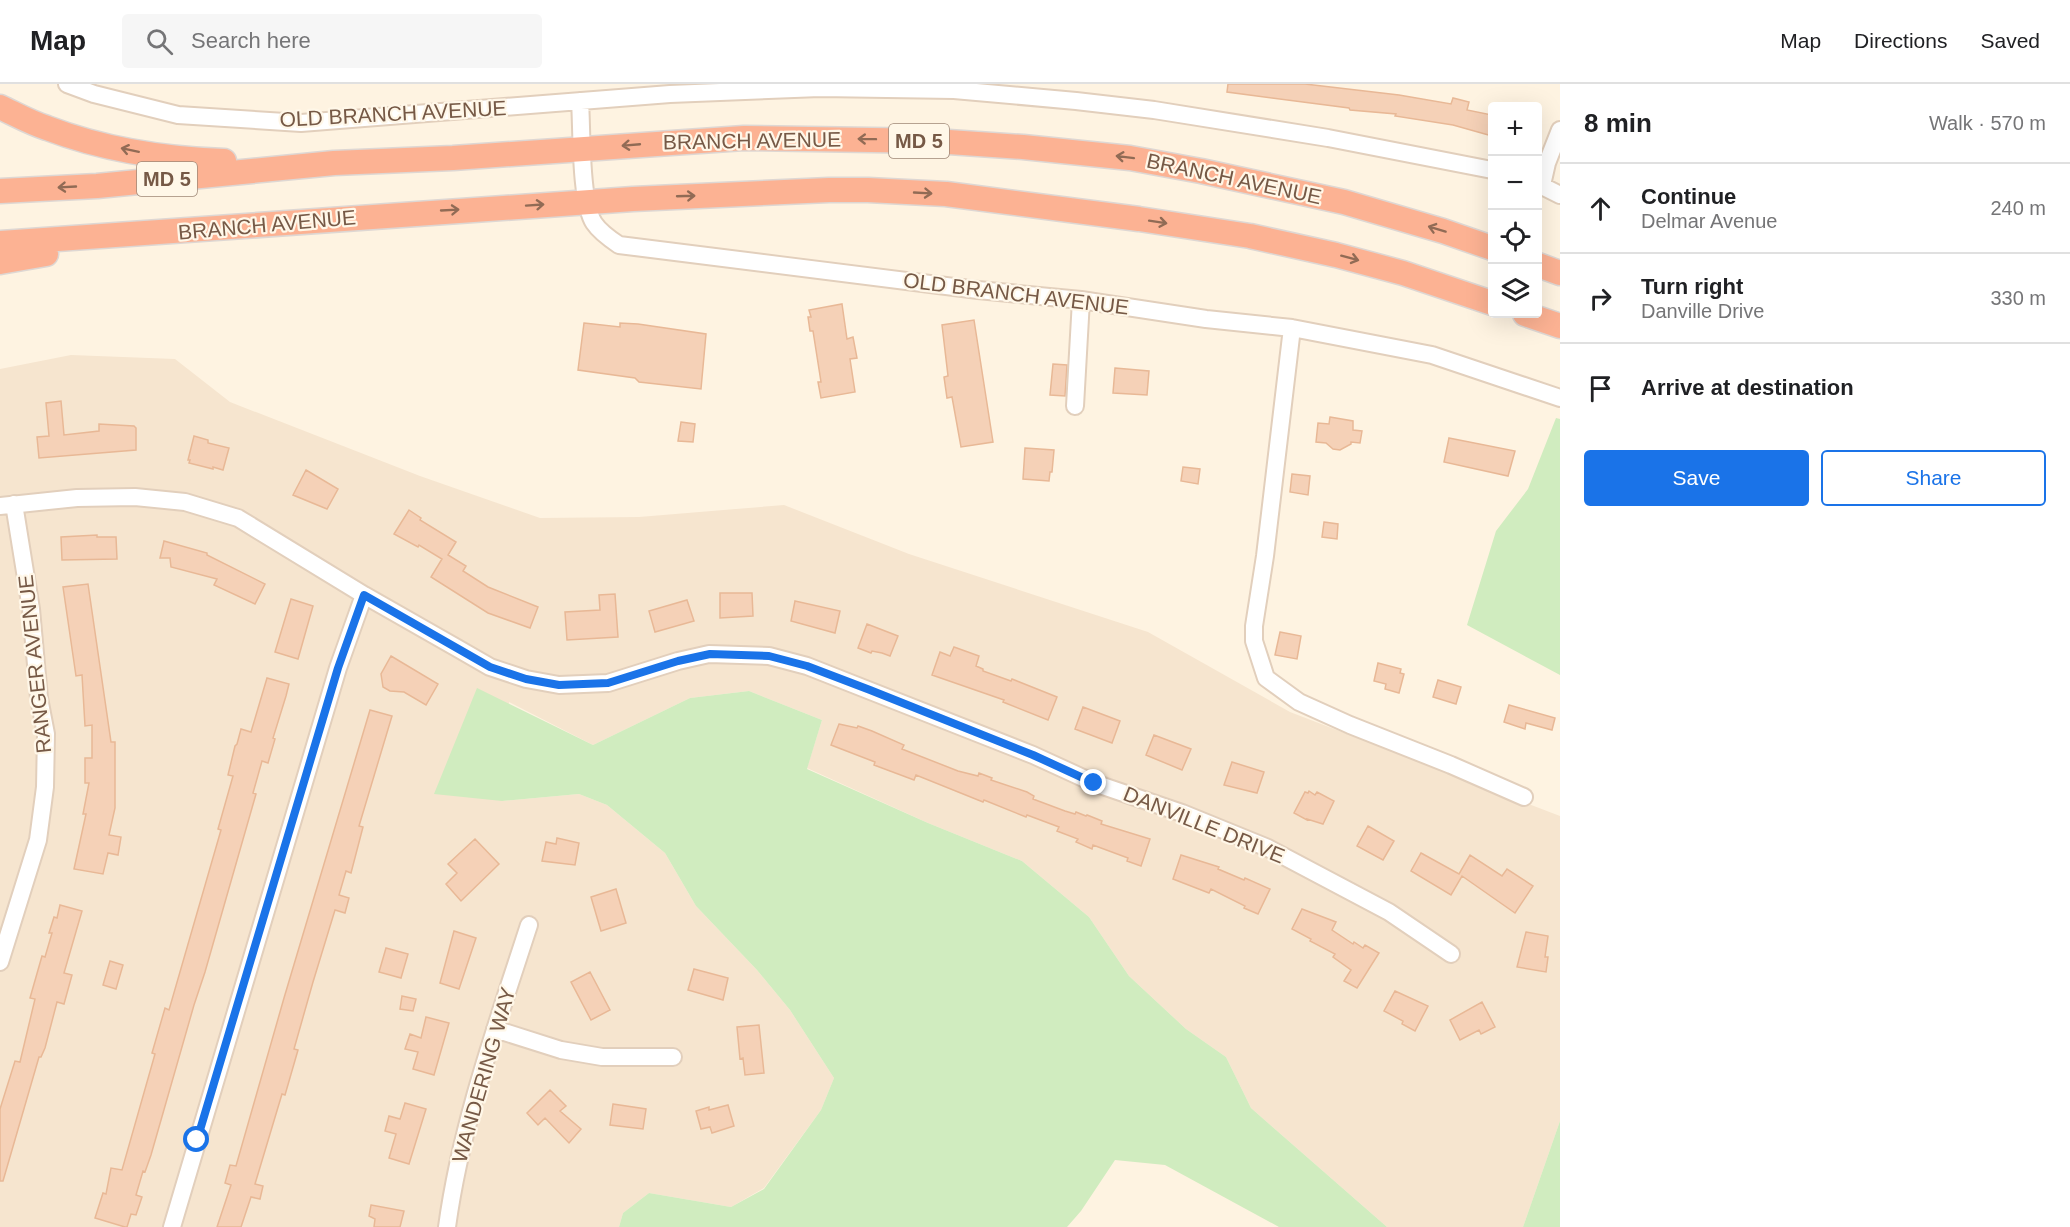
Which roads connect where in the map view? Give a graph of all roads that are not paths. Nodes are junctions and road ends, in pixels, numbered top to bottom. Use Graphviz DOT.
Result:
graph roads {
  1 [pos="67,84"];
  2 [pos="954,87"];
  3 [pos="580,101"];
  4 [pos="0,108"];
  5 [pos="1560,130"];
  6 [pos="583,149"];
  7 [pos="334,163"];
  8 [pos="1488,169"];
  9 [pos="1542,178"];
  10 [pos="1542,185"];
  11 [pos="0,191"];
  12 [pos="1560,195"];
  13 [pos="586,201"];
  14 [pos="232,228"];
  15 [pos="0,243"];
  16 [pos="1488,247"];
  17 [pos="0,262"];
  18 [pos="1542,266"];
  19 [pos="1560,273"];
  20 [pos="1081,300"];
  21 [pos="1488,302"];
  22 [pos="1537,318"];
  23 [pos="1560,326"];
  24 [pos="1292,328"];
  25 [pos="1560,398"];
  26 [pos="1075,406"];
  27 [pos="7,505"];
  28 [pos="364,595"];
  29 [pos="1524,797"];
  30 [pos="529,925"];
  31 [pos="1451,954"];
  32 [pos="0,962"];
  33 [pos="495,1029"];
  34 [pos="674,1056"];
  35 [pos="172,1227"];
  36 [pos="447,1227"];
  1 -- 3 [label="street, OLD BRANCH AVENUE"];
  2 -- 3 [label="street, OLD BRANCH AVENUE"];
  2 -- 8 [label="street, OLD BRANCH AVENUE"];
  3 -- 6 [label="street, OLD BRANCH AVENUE"];
  7 -- 4 [label="highway, one-way"];
  5 -- 9 [label="street"];
  6 -- 7 [label="highway, BRANCH AVENUE / MD 5"];
  6 -- 13 [label="street, OLD BRANCH AVENUE"];
  16 -- 6 [label="highway, BRANCH AVENUE / MD 5, one-way"];
  7 -- 11 [label="highway, BRANCH AVENUE / MD 5, one-way"];
  10 -- 12 [label="street"];
  14 -- 13 [label="highway, BRANCH AVENUE, one-way"];
  13 -- 20 [label="street, OLD BRANCH AVENUE"];
  13 -- 21 [label="highway, BRANCH AVENUE, one-way"];
  14 -- 15 [label="highway, BRANCH AVENUE"];
  14 -- 17 [label="highway"];
  18 -- 19 [label="highway"];
  20 -- 24 [label="street, OLD BRANCH AVENUE"];
  20 -- 26 [label="street"];
  22 -- 23 [label="highway"];
  24 -- 25 [label="street, OLD BRANCH AVENUE"];
  24 -- 29 [label="street"];
  27 -- 28 [label="street, DANVILLE DRIVE"];
  27 -- 32 [label="street, RANGER AVENUE"];
  28 -- 31 [label="street, DANVILLE DRIVE"];
  28 -- 35 [label="street"];
  30 -- 33 [label="street, WANDERING WAY"];
  33 -- 34 [label="street"];
  33 -- 36 [label="street, WANDERING WAY"];
}
